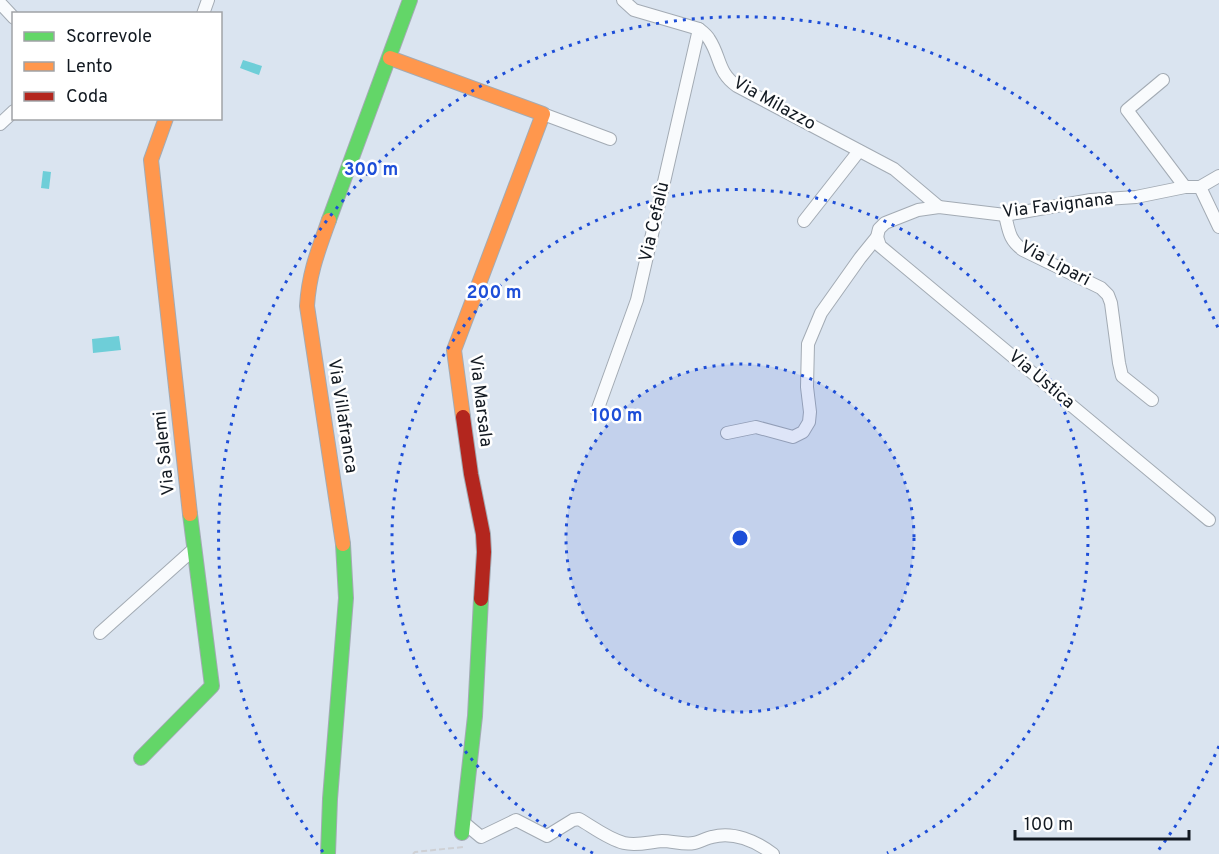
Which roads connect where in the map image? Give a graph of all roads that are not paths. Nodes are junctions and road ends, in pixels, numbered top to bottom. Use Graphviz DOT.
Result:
graph roads {
  1 [pos="410,0"];
  2 [pos="623,0"];
  3 [pos="0,3"];
  4 [pos="12,16"];
  5 [pos="699,28"];
  6 [pos="390,58"];
  7 [pos="1163,80"];
  8 [pos="12,113"];
  9 [pos="543,114"];
  10 [pos="165,120"];
  11 [pos="0,124"];
  12 [pos="610,139"];
  13 [pos="859,151"];
  14 [pos="1219,176"];
  15 [pos="1185,187"];
  16 [pos="1200,188"];
  17 [pos="939,207"];
  18 [pos="1005,215"];
  19 [pos="804,221"];
  20 [pos="1219,227"];
  21 [pos="877,237"];
  22 [pos="1152,400"];
  23 [pos="597,411"];
  24 [pos="728,432"];
  25 [pos="1209,520"];
  26 [pos="195,548"];
  27 [pos="100,633"];
  28 [pos="141,758"];
  29 [pos="463,828"];
  30 [pos="328,854"];
  31 [pos="773,854"];
  1 -- 6 [label="street, Via Villafranca"];
  2 -- 5 [label="street"];
  3 -- 4 [label="street"];
  5 -- 13 [label="street, Via Milazzo"];
  5 -- 23 [label="street, Via Cefalù"];
  6 -- 9 [label="street"];
  6 -- 30 [label="street, Via Villafranca"];
  7 -- 15 [label="street"];
  8 -- 11 [label="street"];
  9 -- 12 [label="street"];
  9 -- 29 [label="street, Via Marsala"];
  10 -- 26 [label="street, Via Salemi"];
  13 -- 17 [label="street, Via Milazzo"];
  13 -- 19 [label="street"];
  14 -- 16 [label="street"];
  15 -- 16 [label="street, Via Favignana"];
  15 -- 18 [label="street, Via Favignana"];
  16 -- 20 [label="street"];
  17 -- 18 [label="street, Via Favignana"];
  17 -- 21 [label="street, Via Favignana"];
  18 -- 22 [label="street, Via Lipari"];
  21 -- 24 [label="street, Via Favignana"];
  21 -- 25 [label="street, Via Ustica"];
  26 -- 27 [label="street"];
  26 -- 28 [label="street, Via Salemi"];
  29 -- 31 [label="street"];
}
